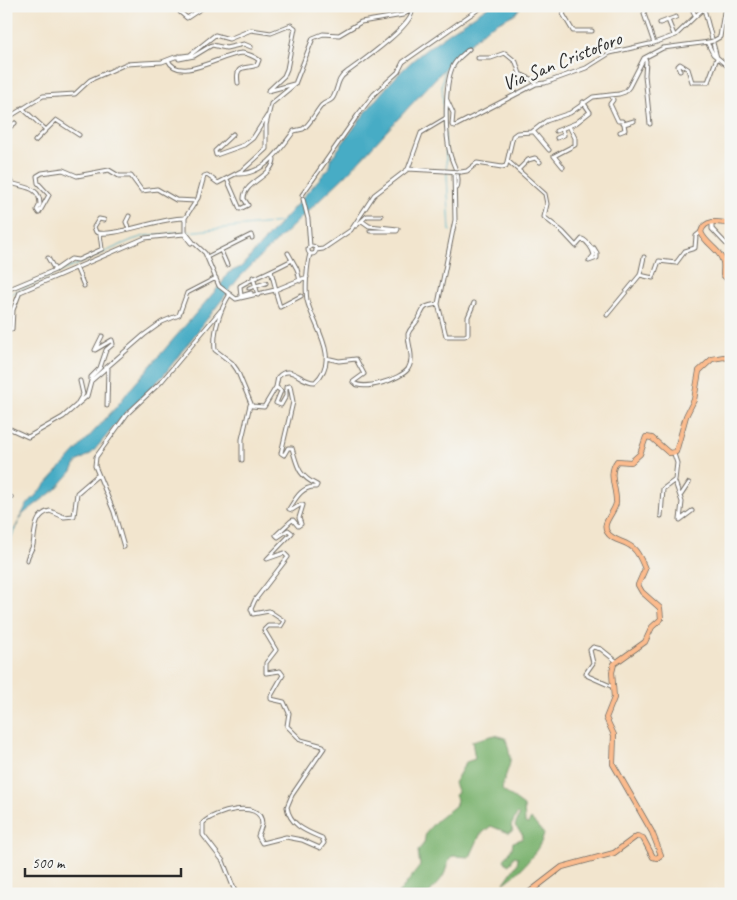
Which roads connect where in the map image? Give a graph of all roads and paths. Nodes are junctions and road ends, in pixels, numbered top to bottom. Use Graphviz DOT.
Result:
graph roads {
  1 [pos="181,6"];
  2 [pos="205,6"];
  3 [pos="368,6"];
  4 [pos="417,6"];
  5 [pos="483,6"];
  6 [pos="566,6"];
  7 [pos="646,6"];
  8 [pos="698,6"];
  9 [pos="725,6"];
  10 [pos="361,7"];
  11 [pos="705,7"];
  12 [pos="412,11"];
  13 [pos="695,15"];
  14 [pos="676,17"];
  15 [pos="668,20"];
  16 [pos="660,23"];
  17 [pos="592,32"];
  18 [pos="674,35"];
  19 [pos="710,42"];
  20 [pos="654,43"];
  21 [pos="251,47"];
  22 [pos="469,48"];
  23 [pos="179,56"];
  24 [pos="478,58"];
  25 [pos="644,58"];
  26 [pos="717,58"];
  27 [pos="168,60"];
  28 [pos="731,69"];
  29 [pos="680,71"];
  30 [pos="535,82"];
  31 [pos="238,83"];
  32 [pos="295,84"];
  33 [pos="612,95"];
  34 [pos="447,100"];
  35 [pos="584,102"];
  36 [pos="22,108"];
  37 [pos="267,116"];
  38 [pos="446,118"];
  39 [pos="6,119"];
  40 [pos="634,121"];
  41 [pos="15,123"];
  42 [pos="624,124"];
  43 [pos="650,124"];
  44 [pos="569,126"];
  45 [pos="45,129"];
  46 [pos="562,129"];
  47 [pos="6,130"];
  48 [pos="533,131"];
  49 [pos="556,131"];
  50 [pos="620,132"];
  51 [pos="233,134"];
  52 [pos="79,135"];
  53 [pos="557,138"];
  54 [pos="35,141"];
  55 [pos="549,150"];
  56 [pos="274,159"];
  57 [pos="508,161"];
  58 [pos="540,162"];
  59 [pos="564,167"];
  60 [pos="6,168"];
  61 [pos="408,169"];
  62 [pos="518,170"];
  63 [pos="454,171"];
  64 [pos="237,174"];
  65 [pos="226,179"];
  66 [pos="456,188"];
  67 [pos="196,201"];
  68 [pos="129,216"];
  69 [pos="381,216"];
  70 [pos="185,218"];
  71 [pos="104,220"];
  72 [pos="362,221"];
  73 [pos="712,222"];
  74 [pos="731,224"];
  75 [pos="355,226"];
  76 [pos="129,229"];
  77 [pos="370,231"];
  78 [pos="701,232"];
  79 [pos="100,234"];
  80 [pos="252,238"];
  81 [pos="193,243"];
  82 [pos="310,247"];
  83 [pos="594,248"];
  84 [pos="731,249"];
  85 [pos="316,250"];
  86 [pos="221,252"];
  87 [pos="288,253"];
  88 [pos="310,254"];
  89 [pos="207,257"];
  90 [pos="644,257"];
  91 [pos="48,258"];
  92 [pos="292,260"];
  93 [pos="227,265"];
  94 [pos="76,267"];
  95 [pos="55,270"];
  96 [pos="271,271"];
  97 [pos="259,275"];
  98 [pos="640,275"];
  99 [pos="253,277"];
  100 [pos="307,277"];
  101 [pos="216,278"];
  102 [pos="248,281"];
  103 [pos="300,281"];
  104 [pos="263,283"];
  105 [pos="731,283"];
  106 [pos="84,286"];
  107 [pos="255,286"];
  108 [pos="12,288"];
  109 [pos="249,288"];
  110 [pos="275,290"];
  111 [pos="264,293"];
  112 [pos="229,294"];
  113 [pos="251,295"];
  114 [pos="258,295"];
  115 [pos="302,296"];
  116 [pos="474,303"];
  117 [pos="438,304"];
  118 [pos="221,310"];
  119 [pos="606,315"];
  120 [pos="6,328"];
  121 [pos="102,336"];
  122 [pos="326,358"];
  123 [pos="731,359"];
  124 [pos="108,368"];
  125 [pos="91,381"];
  126 [pos="80,382"];
  127 [pos="276,387"];
  128 [pos="77,404"];
  129 [pos="250,405"];
  130 [pos="107,406"];
  131 [pos="6,427"];
  132 [pos="674,454"];
  133 [pos="242,460"];
  134 [pos="98,475"];
  135 [pos="675,482"];
  136 [pos="689,483"];
  137 [pos="681,496"];
  138 [pos="692,511"];
  139 [pos="661,516"];
  140 [pos="124,546"];
  141 [pos="27,560"];
  142 [pos="616,661"];
  143 [pos="613,687"];
  144 [pos="236,894"];
  145 [pos="527,894"];
  1 -- 2 [label="street"];
  3 -- 10 [label="street"];
  4 -- 12 [label="street"];
  5 -- 82 [label="street"];
  6 -- 17 [label="street"];
  7 -- 20 [label="street"];
  8 -- 13 [label="street"];
  9 -- 19 [label="street"];
  11 -- 13 [label="street, Via San Cristoforo"];
  11 -- 26 [label="street"];
  12 -- 32 [label="street"];
  12 -- 56 [label="street"];
  13 -- 18 [label="street, Via San Cristoforo"];
  14 -- 15 [label="street"];
  15 -- 16 [label="street"];
  15 -- 18 [label="street"];
  18 -- 20 [label="street, Via San Cristoforo"];
  19 -- 25 [label="street"];
  19 -- 26 [label="street"];
  20 -- 30 [label="street, Via San Cristoforo"];
  21 -- 23 [label="street"];
  22 -- 34 [label="street"];
  23 -- 27 [label="street"];
  23 -- 32 [label="street"];
  24 -- 30 [label="street"];
  25 -- 33 [label="street"];
  25 -- 43 [label="street"];
  26 -- 28 [label="street"];
  26 -- 29 [label="street"];
  27 -- 31 [label="street"];
  27 -- 36 [label="street"];
  30 -- 34 [label="street, Via San Cristoforo"];
  32 -- 37 [label="street"];
  33 -- 35 [label="street"];
  33 -- 42 [label="street"];
  34 -- 38 [label="street"];
  35 -- 44 [label="street"];
  35 -- 48 [label="street"];
  36 -- 39 [label="street"];
  36 -- 45 [label="street"];
  37 -- 51 [label="street"];
  37 -- 64 [label="street"];
  38 -- 61 [label="street"];
  38 -- 66 [label="street"];
  40 -- 42 [label="street"];
  41 -- 47 [label="street"];
  42 -- 50 [label="street"];
  44 -- 46 [label="street"];
  44 -- 59 [label="street"];
  45 -- 52 [label="street"];
  45 -- 54 [label="street"];
  46 -- 49 [label="street"];
  46 -- 53 [label="street"];
  48 -- 55 [label="street"];
  48 -- 57 [label="street"];
  56 -- 64 [label="street"];
  56 -- 65 [label="street"];
  57 -- 62 [label="street"];
  57 -- 63 [label="street, bridge"];
  58 -- 62 [label="street"];
  60 -- 67 [label="street"];
  61 -- 63 [label="street, bridge"];
  61 -- 75 [label="street"];
  62 -- 83 [label="street"];
  63 -- 66 [label="street"];
  64 -- 65 [label="street"];
  65 -- 67 [label="street"];
  66 -- 117 [label="street"];
  67 -- 70 [label="street"];
  68 -- 76 [label="street"];
  69 -- 72 [label="street"];
  70 -- 76 [label="street"];
  70 -- 81 [label="street"];
  71 -- 79 [label="street"];
  72 -- 75 [label="street"];
  72 -- 77 [label="street"];
  73 -- 74 [label="main road"];
  73 -- 78 [label="main road"];
  73 -- 84 [label="street"];
  75 -- 85 [label="street"];
  76 -- 79 [label="street"];
  78 -- 98 [label="street"];
  78 -- 105 [label="main road"];
  79 -- 95 [label="street"];
  80 -- 86 [label="street"];
  81 -- 89 [label="street"];
  81 -- 94 [label="street"];
  82 -- 85 [label="street"];
  82 -- 88 [label="street"];
  85 -- 88 [label="street"];
  86 -- 89 [label="street"];
  86 -- 93 [label="street"];
  87 -- 92 [label="street"];
  88 -- 100 [label="street"];
  89 -- 101 [label="street"];
  90 -- 98 [label="street"];
  91 -- 95 [label="street"];
  92 -- 96 [label="street"];
  92 -- 103 [label="street"];
  94 -- 106 [label="street"];
  94 -- 120 [label="street"];
  95 -- 108 [label="street"];
  96 -- 97 [label="street"];
  96 -- 110 [label="street"];
  97 -- 99 [label="street"];
  97 -- 104 [label="street"];
  98 -- 119 [label="street"];
  99 -- 102 [label="street"];
  99 -- 107 [label="street"];
  100 -- 103 [label="street"];
  100 -- 122 [label="street"];
  101 -- 112 [label="street"];
  101 -- 124 [label="street"];
  102 -- 109 [label="street"];
  102 -- 113 [label="street"];
  103 -- 110 [label="street"];
  104 -- 107 [label="street"];
  104 -- 111 [label="street"];
  107 -- 109 [label="street"];
  107 -- 114 [label="street"];
  109 -- 113 [label="street"];
  110 -- 111 [label="street"];
  110 -- 115 [label="street"];
  111 -- 114 [label="street"];
  112 -- 113 [label="street"];
  112 -- 118 [label="street"];
  113 -- 114 [label="street"];
  116 -- 117 [label="street"];
  117 -- 122 [label="street"];
  118 -- 129 [label="street"];
  118 -- 134 [label="street"];
  121 -- 125 [label="street"];
  122 -- 127 [label="street"];
  123 -- 132 [label="main road"];
  124 -- 125 [label="street"];
  124 -- 130 [label="street"];
  125 -- 128 [label="street"];
  126 -- 128 [label="street"];
  127 -- 129 [label="street"];
  127 -- 144 [label="street"];
  128 -- 131 [label="street"];
  129 -- 133 [label="street"];
  132 -- 135 [label="street"];
  132 -- 142 [label="main road"];
  134 -- 140 [label="street"];
  134 -- 141 [label="street"];
  135 -- 137 [label="street"];
  135 -- 139 [label="street"];
  136 -- 137 [label="street"];
  137 -- 138 [label="street"];
  142 -- 143 [label="main road"];
  142 -- 143 [label="street"];
  143 -- 145 [label="main road"];
}
